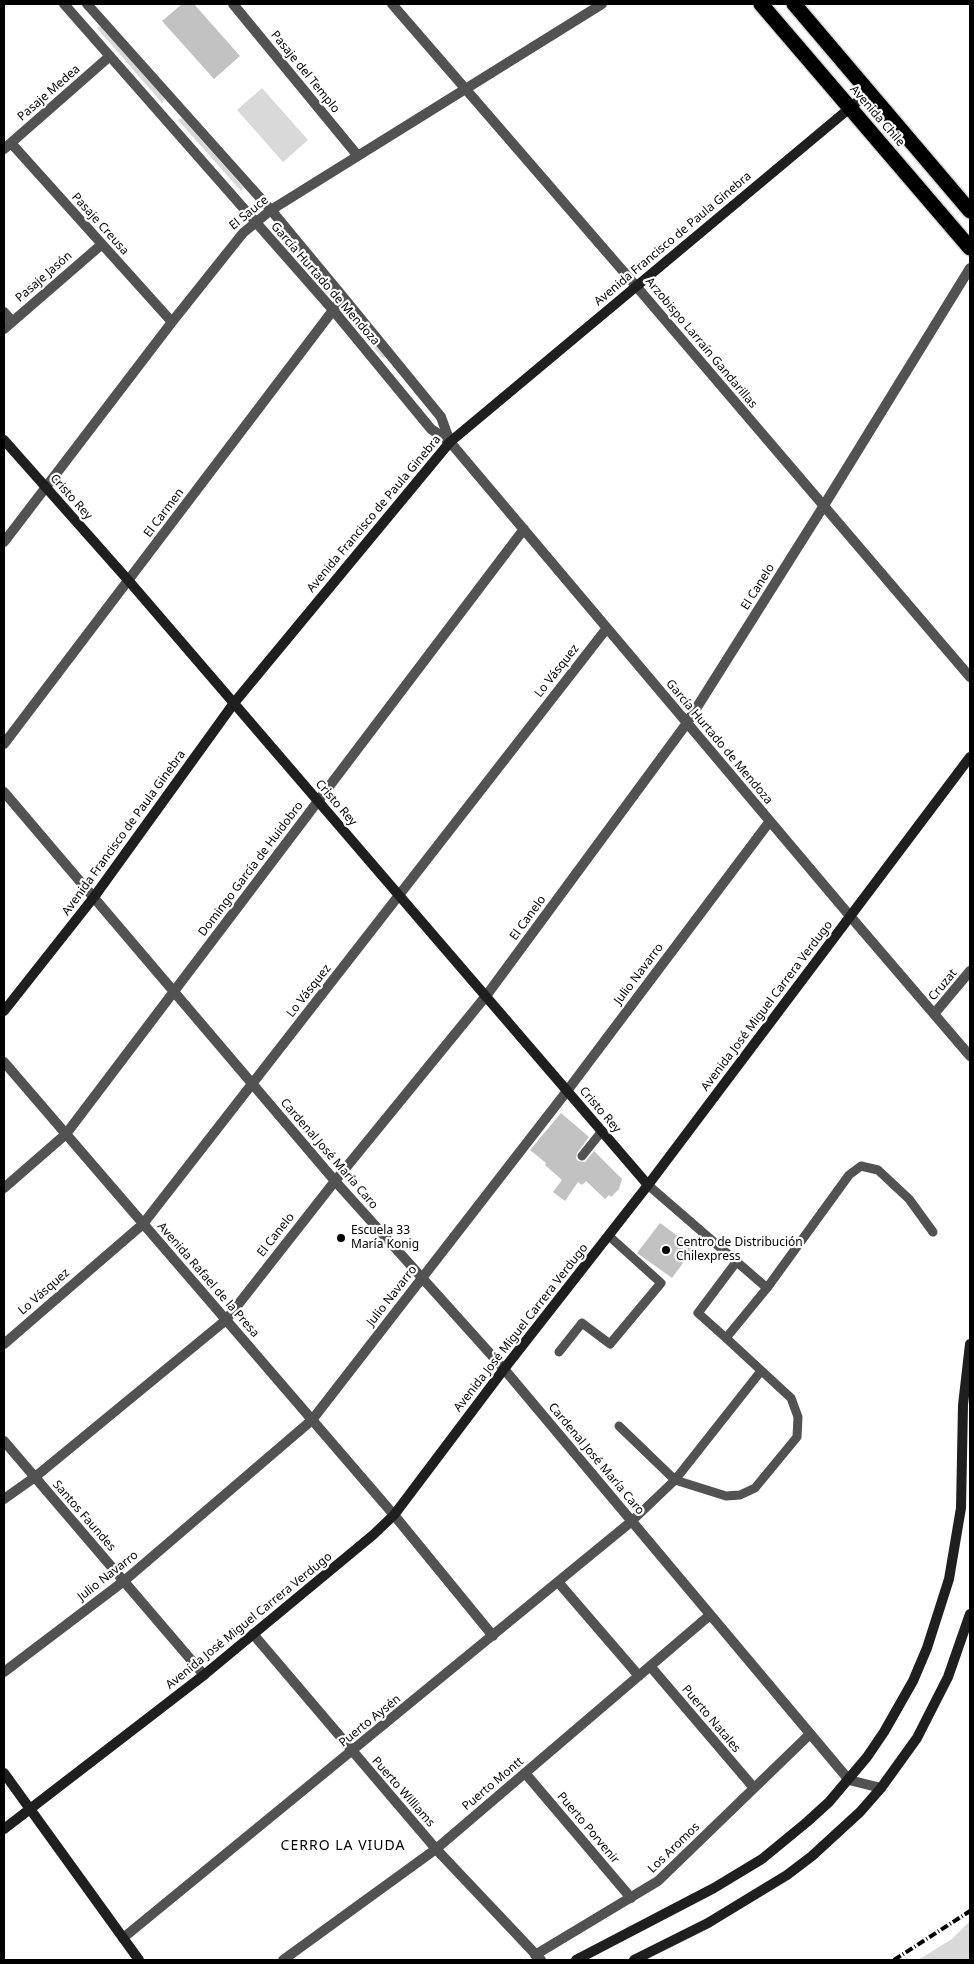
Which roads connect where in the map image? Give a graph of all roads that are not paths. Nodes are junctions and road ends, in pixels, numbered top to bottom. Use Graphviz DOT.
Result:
graph roads {
  1 [pos="64,4"];
  2 [pos="87,4"];
  3 [pos="233,4"];
  4 [pos="392,4"];
  5 [pos="602,4"];
  6 [pos="761,4"];
  7 [pos="794,4"];
  8 [pos="73,13"];
  9 [pos="110,56"];
  10 [pos="466,89"];
  11 [pos="870,92"];
  12 [pos="850,108"];
  13 [pos="7,146"];
  14 [pos="358,156"];
  15 [pos="270,210"];
  16 [pos="970,211"];
  17 [pos="255,222"];
  18 [pos="101,245"];
  19 [pos="970,248"];
  20 [pos="970,268"];
  21 [pos="636,286"];
  22 [pos="343,296"];
  23 [pos="333,310"];
  24 [pos="4,312"];
  25 [pos="12,322"];
  26 [pos="172,322"];
  27 [pos="4,329"];
  28 [pos="4,440"];
  29 [pos="450,442"];
  30 [pos="46,488"];
  31 [pos="823,507"];
  32 [pos="524,529"];
  33 [pos="4,542"];
  34 [pos="128,580"];
  35 [pos="607,628"];
  36 [pos="970,677"];
  37 [pos="234,703"];
  38 [pos="687,723"];
  39 [pos="4,744"];
  40 [pos="970,757"];
  41 [pos="4,792"];
  42 [pos="318,801"];
  43 [pos="770,821"];
  44 [pos="399,895"];
  45 [pos="94,897"];
  46 [pos="850,916"];
  47 [pos="970,971"];
  48 [pos="173,991"];
  49 [pos="486,996"];
  50 [pos="4,1011"];
  51 [pos="934,1014"];
  52 [pos="970,1056"];
  53 [pos="4,1062"];
  54 [pos="253,1084"];
  55 [pos="567,1091"];
  56 [pos="602,1131"];
  57 [pos="66,1134"];
  58 [pos="582,1156"];
  59 [pos="335,1180"];
  60 [pos="648,1185"];
  61 [pos="4,1188"];
  62 [pos="143,1224"];
  63 [pos="933,1232"];
  64 [pos="609,1236"];
  65 [pos="737,1261"];
  66 [pos="422,1278"];
  67 [pos="767,1288"];
  68 [pos="226,1320"];
  69 [pos="726,1338"];
  70 [pos="4,1344"];
  71 [pos="970,1344"];
  72 [pos="559,1352"];
  73 [pos="504,1368"];
  74 [pos="761,1371"];
  75 [pos="312,1420"];
  76 [pos="619,1426"];
  77 [pos="4,1441"];
  78 [pos="35,1477"];
  79 [pos="675,1480"];
  80 [pos="4,1499"];
  81 [pos="394,1514"];
  82 [pos="632,1521"];
  83 [pos="124,1581"];
  84 [pos="558,1582"];
  85 [pos="970,1614"];
  86 [pos="710,1615"];
  87 [pos="253,1634"];
  88 [pos="493,1636"];
  89 [pos="650,1666"];
  90 [pos="4,1672"];
  91 [pos="204,1675"];
  92 [pos="639,1676"];
  93 [pos="810,1734"];
  94 [pos="352,1752"];
  95 [pos="4,1773"];
  96 [pos="525,1773"];
  97 [pos="849,1780"];
  98 [pos="754,1788"];
  99 [pos="881,1788"];
  100 [pos="30,1808"];
  101 [pos="4,1829"];
  102 [pos="436,1849"];
  103 [pos="631,1898"];
  104 [pos="124,1938"];
  105 [pos="538,1958"];
  106 [pos="139,1960"];
  107 [pos="283,1960"];
  108 [pos="576,1960"];
  109 [pos="634,1960"];
  1 -- 8 [label="street, García Hurtado de Mendoza"];
  2 -- 8 [label="street"];
  2 -- 15 [label="street, García Hurtado de Mendoza"];
  3 -- 14 [label="street, Pasaje del Templo"];
  4 -- 10 [label="street, Arzobispo Larraín Gandarillas"];
  5 -- 10 [label="street, El Sauce"];
  6 -- 12 [label="highway, Avenida Chile"];
  7 -- 11 [label="highway, Avenida Chile"];
  8 -- 9 [label="street, García Hurtado de Mendoza"];
  9 -- 13 [label="street, Pasaje Medea"];
  9 -- 17 [label="street, García Hurtado de Mendoza"];
  10 -- 14 [label="street, El Sauce"];
  10 -- 21 [label="street, Arzobispo Larraín Gandarillas"];
  11 -- 12 [label="street, Avenida Francisco de Paula Ginebra"];
  11 -- 16 [label="highway, Avenida Chile"];
  12 -- 19 [label="highway, Avenida Chile"];
  12 -- 21 [label="street, Avenida Francisco de Paula Ginebra"];
  13 -- 18 [label="street, Pasaje Creusa"];
  14 -- 15 [label="street, El Sauce"];
  15 -- 17 [label="street, El Sauce"];
  15 -- 22 [label="street, García Hurtado de Mendoza"];
  17 -- 23 [label="street, García Hurtado de Mendoza"];
  17 -- 26 [label="street, El Sauce"];
  18 -- 25 [label="street, Pasaje Jasón"];
  18 -- 26 [label="street, Pasaje Creusa"];
  20 -- 31 [label="street, El Canelo"];
  21 -- 29 [label="street, Avenida Francisco de Paula Ginebra"];
  21 -- 31 [label="street, Arzobispo Larraín Gandarillas"];
  22 -- 23 [label="street, El Carmen"];
  22 -- 29 [label="street, García Hurtado de Mendoza"];
  23 -- 29 [label="street, García Hurtado de Mendoza"];
  23 -- 34 [label="street, El Carmen"];
  24 -- 25 [label="street"];
  25 -- 27 [label="street, Pasaje Jasón"];
  26 -- 30 [label="street, El Sauce"];
  28 -- 30 [label="street, Cristo Rey"];
  29 -- 32 [label="street, García Hurtado de Mendoza"];
  29 -- 37 [label="street, Avenida Francisco de Paula Ginebra"];
  30 -- 33 [label="street, El Sauce"];
  30 -- 34 [label="street, Cristo Rey"];
  31 -- 36 [label="street, Arzobispo Larraín Gandarillas"];
  31 -- 38 [label="street, El Canelo"];
  32 -- 35 [label="street, García Hurtado de Mendoza"];
  32 -- 42 [label="street, Domingo García de Huidobro"];
  34 -- 37 [label="street, Cristo Rey"];
  34 -- 39 [label="street, El Carmen"];
  35 -- 38 [label="street, García Hurtado de Mendoza"];
  35 -- 44 [label="street, Lo Vásquez"];
  37 -- 42 [label="street, Cristo Rey"];
  37 -- 45 [label="street, Avenida Francisco de Paula Ginebra"];
  38 -- 43 [label="street, García Hurtado de Mendoza"];
  38 -- 49 [label="street, El Canelo"];
  40 -- 46 [label="street, Avenida José Miguel Carrera Verdugo"];
  41 -- 45 [label="street, Cardenal José María Caro"];
  42 -- 44 [label="street, Cristo Rey"];
  42 -- 48 [label="street, Domingo García de Huidobro"];
  43 -- 46 [label="street, García Hurtado de Mendoza"];
  43 -- 55 [label="street, Julio Navarro"];
  44 -- 49 [label="street, Cristo Rey"];
  44 -- 54 [label="street, Lo Vásquez"];
  45 -- 48 [label="street, Cardenal José María Caro"];
  45 -- 50 [label="street, Avenida Francisco de Paula Ginebra"];
  46 -- 51 [label="street, García Hurtado de Mendoza"];
  46 -- 60 [label="street, Avenida José Miguel Carrera Verdugo"];
  47 -- 51 [label="street, Cruzat"];
  48 -- 54 [label="street, Cardenal José María Caro"];
  48 -- 57 [label="street, Domingo García de Huidobro"];
  49 -- 55 [label="street, Cristo Rey"];
  49 -- 59 [label="street, El Canelo"];
  51 -- 52 [label="street, García Hurtado de Mendoza"];
  53 -- 57 [label="street, Avenida Rafael de la Presa"];
  54 -- 59 [label="street, Cardenal José María Caro"];
  54 -- 62 [label="street, Lo Vásquez"];
  55 -- 56 [label="street, Cristo Rey"];
  55 -- 66 [label="street, Julio Navarro"];
  56 -- 58 [label="lane"];
  56 -- 60 [label="street, Cristo Rey"];
  57 -- 61 [label="street, Domingo García de Huidobro"];
  57 -- 62 [label="street, Avenida Rafael de la Presa"];
  59 -- 66 [label="street, Cardenal José María Caro"];
  59 -- 68 [label="street, El Canelo"];
  60 -- 64 [label="street, Avenida José Miguel Carrera Verdugo"];
  60 -- 65 [label="lane"];
  62 -- 68 [label="street, Avenida Rafael de la Presa"];
  62 -- 70 [label="street, Lo Vásquez"];
  63 -- 67 [label="lane"];
  64 -- 72 [label="lane"];
  64 -- 73 [label="street, Avenida José Miguel Carrera Verdugo"];
  65 -- 67 [label="lane"];
  65 -- 69 [label="lane"];
  66 -- 73 [label="street, Cardenal José María Caro"];
  66 -- 75 [label="street, Julio Navarro"];
  67 -- 69 [label="lane"];
  68 -- 75 [label="street, Avenida Rafael de la Presa"];
  68 -- 78 [label="street, El Canelo"];
  69 -- 74 [label="lane"];
  71 -- 97 [label="street"];
  73 -- 81 [label="street, Avenida José Miguel Carrera Verdugo"];
  73 -- 82 [label="street, Cardenal José María Caro"];
  74 -- 79 [label="lane"];
  74 -- 79 [label="lane"];
  75 -- 81 [label="street, Avenida Rafael de la Presa"];
  75 -- 83 [label="street, Julio Navarro"];
  76 -- 79 [label="lane"];
  77 -- 78 [label="street, Santos Faundes"];
  78 -- 80 [label="street, El Canelo"];
  78 -- 83 [label="street, Santos Faundes"];
  79 -- 82 [label="lane"];
  81 -- 87 [label="street, Avenida José Miguel Carrera Verdugo"];
  81 -- 88 [label="street"];
  82 -- 84 [label="street, Puerto Aysén"];
  82 -- 86 [label="street, Cardenal José María Caro"];
  83 -- 90 [label="street, Julio Navarro"];
  83 -- 91 [label="street, Santos Faundes"];
  84 -- 88 [label="street, Puerto Aysén"];
  84 -- 92 [label="street"];
  85 -- 99 [label="street"];
  86 -- 89 [label="street, Puerto Montt"];
  86 -- 93 [label="street, Cardenal José María Caro"];
  87 -- 91 [label="street, Avenida José Miguel Carrera Verdugo"];
  87 -- 94 [label="street, Puerto Williams"];
  88 -- 94 [label="street, Puerto Aysén"];
  89 -- 92 [label="street, Puerto Montt"];
  89 -- 98 [label="street, Puerto Natales"];
  91 -- 100 [label="street, Avenida José Miguel Carrera Verdugo"];
  92 -- 96 [label="street, Puerto Montt"];
  93 -- 97 [label="street, Cardenal José María Caro"];
  93 -- 98 [label="street, Los Aromos"];
  94 -- 102 [label="street, Puerto Williams"];
  94 -- 104 [label="street, Puerto Aysén"];
  95 -- 100 [label="street"];
  96 -- 102 [label="street, Puerto Montt"];
  96 -- 103 [label="street, Puerto Porvenir"];
  97 -- 99 [label="street"];
  97 -- 108 [label="street"];
  98 -- 103 [label="street, Los Aromos"];
  99 -- 109 [label="street"];
  100 -- 101 [label="street, Avenida José Miguel Carrera Verdugo"];
  100 -- 104 [label="street"];
  102 -- 105 [label="street, Puerto Williams"];
  102 -- 107 [label="street, Puerto Montt"];
  103 -- 105 [label="street, Los Aromos"];
  104 -- 106 [label="street"];
}
